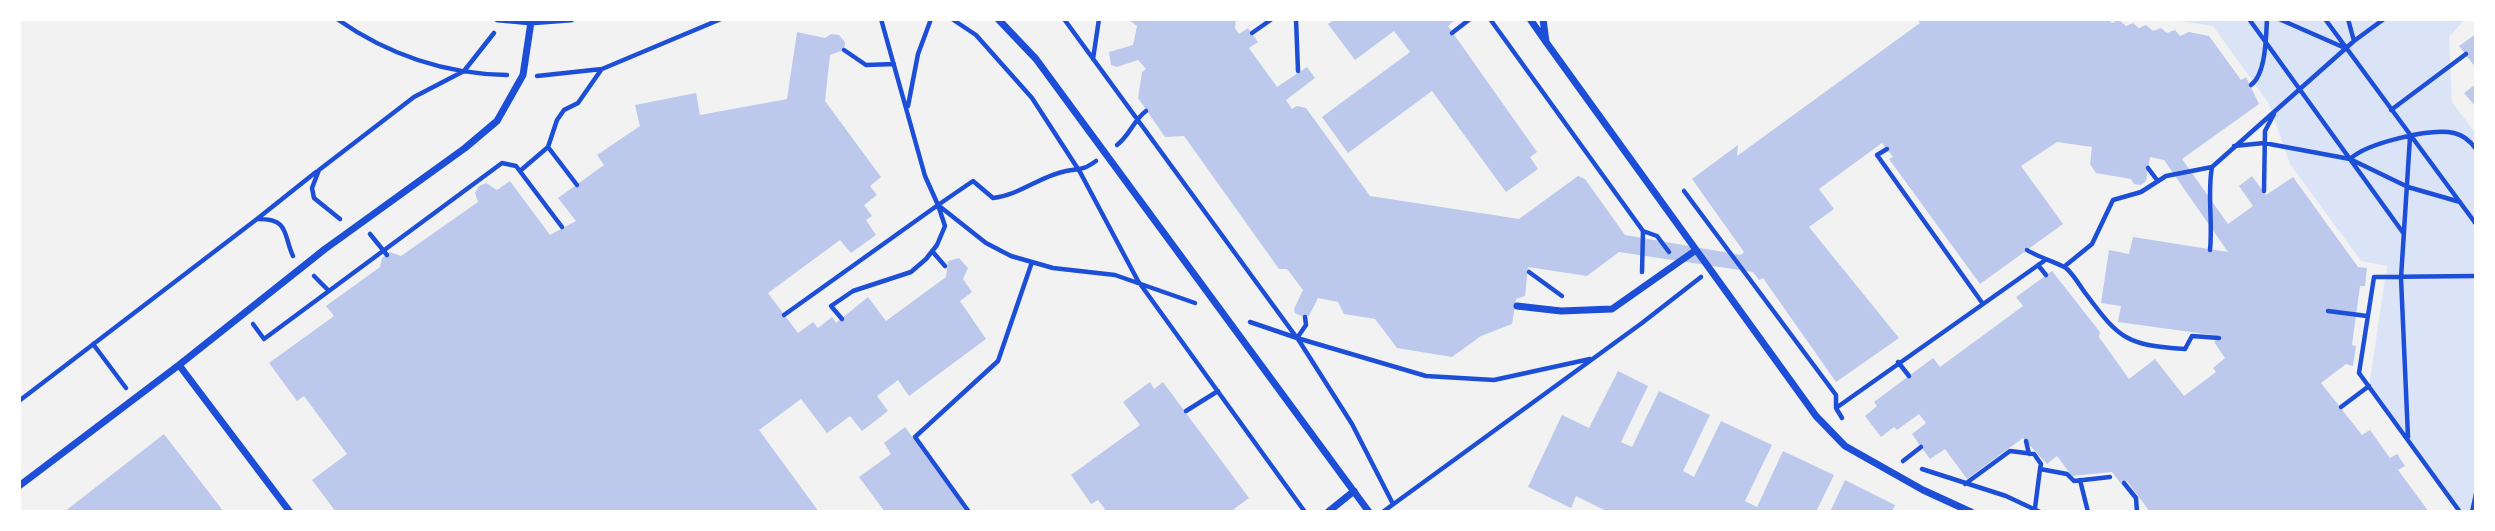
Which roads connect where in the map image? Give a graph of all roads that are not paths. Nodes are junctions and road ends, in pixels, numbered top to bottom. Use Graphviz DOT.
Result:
graph roads {
  1 [pos="499,19"];
  2 [pos="571,19"];
  3 [pos="998,19"];
  4 [pos="1530,19"];
  5 [pos="1543,19"];
  6 [pos="531,22"];
  7 [pos="1546,42"];
  8 [pos="1696,250"];
  9 [pos="1517,306"];
  10 [pos="179,365"];
  11 [pos="19,486"];
  12 [pos="1354,491"];
  13 [pos="290,512"];
  14 [pos="1328,512"];
  15 [pos="1369,512"];
  16 [pos="1972,512"];
  1 -- 6 [label="street"];
  2 -- 6 [label="street"];
  3 -- 12 [label="street"];
  4 -- 7 [label="street"];
  5 -- 7 [label="street"];
  6 -- 10 [label="street"];
  7 -- 8 [label="street"];
  8 -- 9 [label="street"];
  8 -- 16 [label="street"];
  10 -- 11 [label="street"];
  10 -- 13 [label="street"];
  12 -- 14 [label="street"];
  12 -- 15 [label="street"];
}
